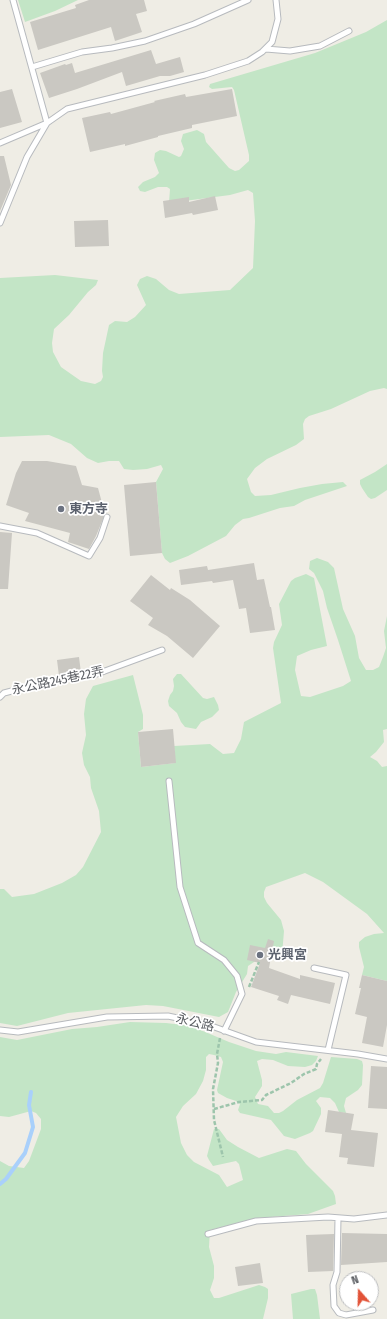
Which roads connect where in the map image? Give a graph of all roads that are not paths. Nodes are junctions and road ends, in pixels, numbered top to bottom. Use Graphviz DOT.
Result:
graph roads {
  1 [pos="13,0"];
  2 [pos="248,0"];
  3 [pos="276,0"];
  4 [pos="349,31"];
  5 [pos="266,49"];
  6 [pos="32,67"];
  7 [pos="47,124"];
  8 [pos="0,143"];
  9 [pos="0,223"];
  10 [pos="107,517"];
  11 [pos="0,526"];
  12 [pos="162,650"];
  13 [pos="0,697"];
  14 [pos="169,781"];
  15 [pos="314,968"];
  16 [pos="0,1030"];
  17 [pos="224,1031"];
  18 [pos="328,1050"];
  19 [pos="387,1060"];
  20 [pos="387,1215"];
  21 [pos="338,1218"];
  22 [pos="208,1234"];
  23 [pos="339,1311"];
  24 [pos="339,1311"];
  25 [pos="368,1311"];
  1 -- 6 [label="lane"];
  2 -- 6 [label="lane"];
  3 -- 5 [label="lane"];
  4 -- 5 [label="lane"];
  5 -- 7 [label="lane"];
  6 -- 7 [label="lane"];
  7 -- 8 [label="lane"];
  7 -- 9 [label="lane"];
  10 -- 11 [label="lane"];
  12 -- 13 [label="lane, 永公路245巷22弄"];
  14 -- 17 [label="lane"];
  15 -- 18 [label="lane"];
  16 -- 17 [label="lane, 永公路"];
  17 -- 18 [label="lane, 永公路"];
  18 -- 19 [label="lane, 永公路"];
  20 -- 21 [label="lane"];
  21 -- 22 [label="lane"];
  21 -- 23 [label="lane"];
  24 -- 25 [label="lane"];
}
